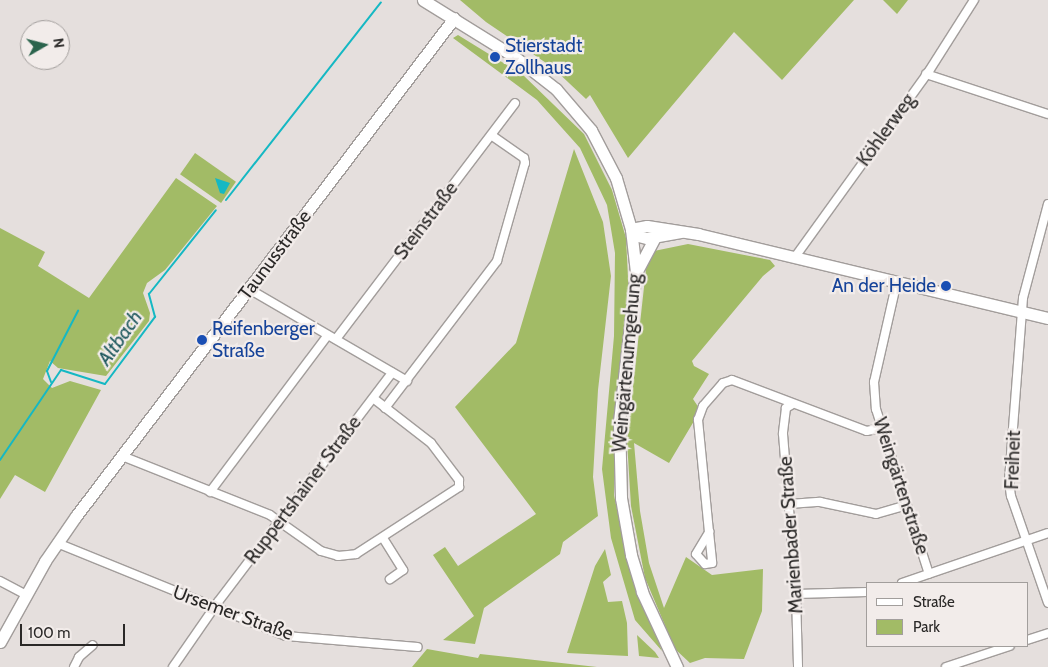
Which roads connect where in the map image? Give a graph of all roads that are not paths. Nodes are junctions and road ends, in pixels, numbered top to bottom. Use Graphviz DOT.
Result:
graph roads {
  1 [pos="423,0"];
  2 [pos="974,0"];
  3 [pos="454,18"];
  4 [pos="926,74"];
  5 [pos="515,102"];
  6 [pos="1048,114"];
  7 [pos="491,135"];
  8 [pos="1048,204"];
  9 [pos="632,229"];
  10 [pos="680,232"];
  11 [pos="655,237"];
  12 [pos="795,257"];
  13 [pos="636,272"];
  14 [pos="898,281"];
  15 [pos="249,289"];
  16 [pos="1022,311"];
  17 [pos="1048,318"];
  18 [pos="328,335"];
  19 [pos="336,339"];
  20 [pos="392,373"];
  21 [pos="407,381"];
  22 [pos="372,398"];
  23 [pos="791,405"];
  24 [pos="385,408"];
  25 [pos="880,428"];
  26 [pos="122,456"];
  27 [pos="210,492"];
  28 [pos="789,504"];
  29 [pos="907,505"];
  30 [pos="280,521"];
  31 [pos="709,532"];
  32 [pos="1048,533"];
  33 [pos="383,538"];
  34 [pos="1026,540"];
  35 [pos="57,543"];
  36 [pos="929,574"];
  37 [pos="390,579"];
  38 [pos="0,581"];
  39 [pos="905,582"];
  40 [pos="866,592"];
  41 [pos="796,594"];
  42 [pos="26,595"];
  43 [pos="1048,603"];
  44 [pos="214,608"];
  45 [pos="1048,633"];
  46 [pos="1028,640"];
  47 [pos="0,642"];
  48 [pos="93,645"];
  49 [pos="418,647"];
  50 [pos="1007,647"];
  51 [pos="676,664"];
  52 [pos="74,667"];
  53 [pos="174,667"];
  54 [pos="798,667"];
  55 [pos="946,667"];
  1 -- 3 [label="street, Weingärtenumgehung"];
  2 -- 4 [label="street, Köhlerweg"];
  3 -- 9 [label="street, Weingärtenumgehung"];
  3 -- 15 [label="street, Taunusstraße"];
  4 -- 6 [label="street"];
  4 -- 12 [label="street, Köhlerweg"];
  5 -- 7 [label="street, Steinstraße"];
  7 -- 19 [label="street, Steinstraße"];
  7 -- 21 [label="street, Ruppertshainer Straße"];
  8 -- 16 [label="street"];
  9 -- 10 [label="street"];
  9 -- 11 [label="street"];
  9 -- 13 [label="street, Weingärtenumgehung"];
  10 -- 11 [label="street"];
  10 -- 12 [label="street"];
  11 -- 13 [label="street"];
  12 -- 14 [label="street"];
  13 -- 51 [label="street, Weingärtenumgehung"];
  14 -- 16 [label="street"];
  14 -- 25 [label="street, Weingärtenstraße"];
  15 -- 18 [label="street"];
  15 -- 26 [label="street, Taunusstraße"];
  16 -- 17 [label="street"];
  16 -- 34 [label="street, Freiheit"];
  18 -- 19 [label="street"];
  18 -- 27 [label="street"];
  19 -- 20 [label="street"];
  20 -- 21 [label="street"];
  20 -- 22 [label="street, Ruppertshainer Straße"];
  21 -- 24 [label="street, Ruppertshainer Straße"];
  22 -- 24 [label="street"];
  22 -- 30 [label="street, Ruppertshainer Straße"];
  23 -- 25 [label="street"];
  23 -- 28 [label="street, Marienbader Straße"];
  23 -- 31 [label="street"];
  24 -- 33 [label="street"];
  25 -- 29 [label="street, Weingärtenstraße"];
  26 -- 27 [label="street"];
  26 -- 35 [label="street, Taunusstraße"];
  27 -- 30 [label="street"];
  28 -- 29 [label="street"];
  28 -- 41 [label="street, Marienbader Straße"];
  29 -- 36 [label="street, Weingärtenstraße"];
  30 -- 33 [label="street"];
  30 -- 44 [label="street, Ruppertshainer Straße"];
  32 -- 34 [label="street"];
  33 -- 37 [label="street"];
  34 -- 36 [label="street"];
  34 -- 43 [label="street, Freiheit"];
  35 -- 42 [label="street, Taunusstraße"];
  35 -- 44 [label="street, Ursemer Straße"];
  36 -- 39 [label="street"];
  38 -- 42 [label="street"];
  40 -- 41 [label="street"];
  41 -- 54 [label="street, Marienbader Straße"];
  42 -- 47 [label="street, Taunusstraße"];
  44 -- 49 [label="street, Ursemer Straße"];
  44 -- 53 [label="street, Ruppertshainer Straße"];
  45 -- 46 [label="street"];
  48 -- 52 [label="street"];
  50 -- 55 [label="street"];
}
